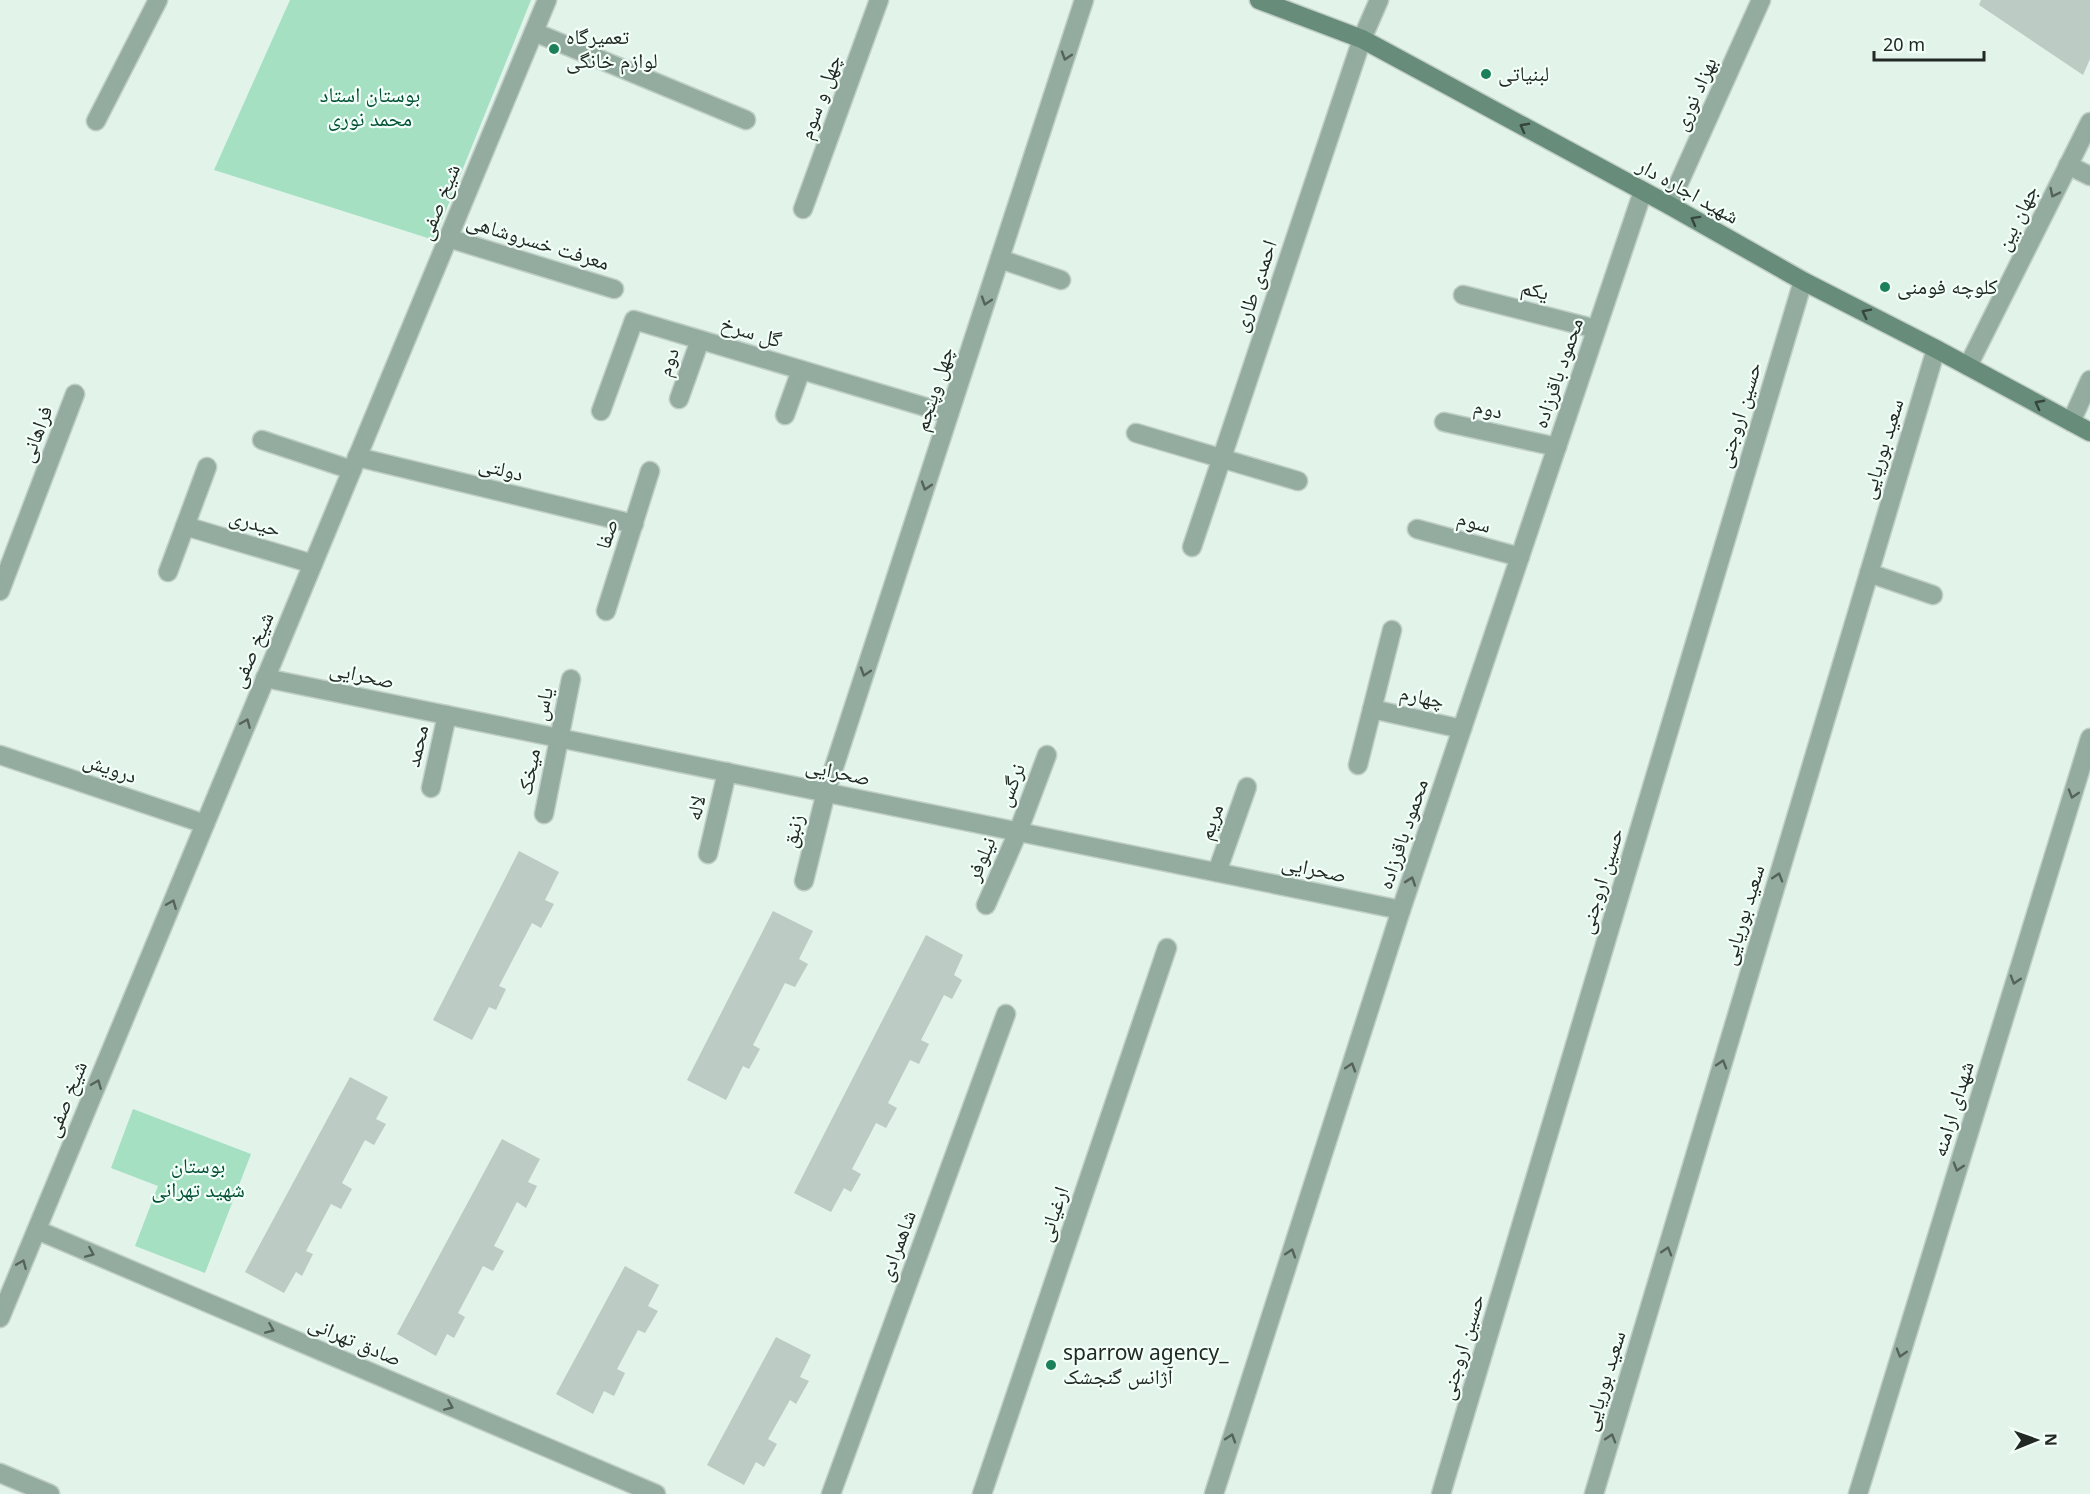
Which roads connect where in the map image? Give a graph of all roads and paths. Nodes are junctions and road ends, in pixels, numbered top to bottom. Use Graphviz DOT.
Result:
graph roads {
  1 [pos="158,0"];
  2 [pos="547,0"];
  3 [pos="879,0"];
  4 [pos="1084,0"];
  5 [pos="1259,0"];
  6 [pos="1379,0"];
  7 [pos="1761,0"];
  8 [pos="534,32"];
  9 [pos="1362,39"];
  10 [pos="746,120"];
  11 [pos="96,121"];
  12 [pos="2090,122"];
  13 [pos="2068,165"];
  14 [pos="2090,176"];
  15 [pos="1643,191"];
  16 [pos="1669,205"];
  17 [pos="803,209"];
  18 [pos="448,238"];
  19 [pos="1000,259"];
  20 [pos="1061,280"];
  21 [pos="1803,281"];
  22 [pos="614,289"];
  23 [pos="1463,295"];
  24 [pos="1596,328"];
  25 [pos="700,340"];
  26 [pos="1936,349"];
  27 [pos="1968,366"];
  28 [pos="801,370"];
  29 [pos="2090,380"];
  30 [pos="75,394"];
  31 [pos="679,399"];
  32 [pos="601,411"];
  33 [pos="949,414"];
  34 [pos="785,415"];
  35 [pos="2071,422"];
  36 [pos="1444,423"];
  37 [pos="2090,432"];
  38 [pos="1136,433"];
  39 [pos="262,440"];
  40 [pos="1557,447"];
  41 [pos="1221,459"];
  42 [pos="354,464"];
  43 [pos="207,467"];
  44 [pos="650,471"];
  45 [pos="1298,481"];
  46 [pos="634,524"];
  47 [pos="185,526"];
  48 [pos="1417,529"];
  49 [pos="1192,547"];
  50 [pos="1520,557"];
  51 [pos="313,564"];
  52 [pos="168,572"];
  53 [pos="1869,573"];
  54 [pos="0,591"];
  55 [pos="1933,595"];
  56 [pos="606,611"];
  57 [pos="1392,630"];
  58 [pos="265,678"];
  59 [pos="571,679"];
  60 [pos="1372,710"];
  61 [pos="447,715"];
  62 [pos="1462,729"];
  63 [pos="559,738"];
  64 [pos="2090,738"];
  65 [pos="0,755"];
  66 [pos="1047,755"];
  67 [pos="1358,765"];
  68 [pos="727,772"];
  69 [pos="1247,787"];
  70 [pos="430,788"];
  71 [pos="826,792"];
  72 [pos="544,814"];
  73 [pos="205,824"];
  74 [pos="1018,832"];
  75 [pos="708,854"];
  76 [pos="1217,872"];
  77 [pos="804,881"];
  78 [pos="986,905"];
  79 [pos="1401,910"];
  80 [pos="1167,948"];
  81 [pos="1006,1014"];
  82 [pos="37,1230"];
  83 [pos="0,1318"];
  84 [pos="0,1473"];
  85 [pos="50,1494"];
  86 [pos="656,1494"];
  87 [pos="831,1494"];
  88 [pos="982,1494"];
  89 [pos="1214,1494"];
  90 [pos="1441,1494"];
  91 [pos="1594,1494"];
  92 [pos="1858,1494"];
  1 -- 11 [label="street"];
  2 -- 8 [label="street, شیخ صفی"];
  3 -- 17 [label="street, چهل و سوم"];
  4 -- 19 [label="street, چهل وپنجم, one-way"];
  5 -- 9 [label="main road, شهید اجاره دار"];
  6 -- 9 [label="street, احمدی طاری"];
  7 -- 16 [label="street, بهزاد نوری"];
  8 -- 10 [label="street"];
  8 -- 18 [label="street, شیخ صفی"];
  15 -- 9 [label="main road, شهید اجاره دار, one-way"];
  9 -- 41 [label="street, احمدی طاری"];
  12 -- 13 [label="street, جهان‌ بین"];
  13 -- 14 [label="street"];
  13 -- 27 [label="street, جهان‌ بین, one-way"];
  15 -- 16 [label="main road, شهید اجاره دار"];
  15 -- 24 [label="street, محمود باقرزاده"];
  21 -- 16 [label="main road, شهید اجاره دار, one-way"];
  18 -- 22 [label="street, معرفت خسروشاهی"];
  18 -- 42 [label="street, شیخ صفی"];
  19 -- 20 [label="street"];
  19 -- 33 [label="street, چهل وپنجم, one-way"];
  26 -- 21 [label="main road, شهید اجاره دار, one-way"];
  21 -- 90 [label="street, حسین اروجنی"];
  23 -- 24 [label="street, یکم"];
  24 -- 40 [label="street, محمود باقرزاده"];
  25 -- 28 [label="street, گل سرخ"];
  25 -- 31 [label="street, دوم"];
  25 -- 32 [label="street, گل سرخ"];
  26 -- 27 [label="main road, شهید اجاره دار"];
  26 -- 53 [label="street, سعید بوریایی"];
  35 -- 27 [label="main road, شهید اجاره دار, one-way"];
  28 -- 33 [label="street, گل سرخ"];
  28 -- 34 [label="street"];
  29 -- 35 [label="street"];
  30 -- 54 [label="street, فراهانی"];
  33 -- 71 [label="street, چهل وپنجم, one-way"];
  35 -- 37 [label="main road, شهید اجاره دار"];
  36 -- 40 [label="street, دوم"];
  38 -- 41 [label="street"];
  39 -- 42 [label="street, دولتی"];
  40 -- 50 [label="street, محمود باقرزاده"];
  41 -- 45 [label="street"];
  41 -- 49 [label="street, احمدی طاری"];
  42 -- 46 [label="street, دولتی"];
  42 -- 51 [label="street, شیخ صفی"];
  43 -- 47 [label="street"];
  44 -- 46 [label="street, صفا"];
  46 -- 56 [label="street, صفا"];
  47 -- 51 [label="street, حیدری"];
  47 -- 52 [label="street"];
  48 -- 50 [label="street, سوم"];
  50 -- 62 [label="street, محمود باقرزاده"];
  51 -- 58 [label="street, شیخ صفی"];
  53 -- 55 [label="street"];
  91 -- 53 [label="street, سعید بوریایی, one-way"];
  57 -- 60 [label="street"];
  58 -- 61 [label="street, صحرایی"];
  73 -- 58 [label="street, شیخ صفی, one-way"];
  59 -- 63 [label="street, یاس"];
  60 -- 62 [label="street, چهارم"];
  60 -- 67 [label="street"];
  61 -- 63 [label="street, صحرایی"];
  61 -- 70 [label="street, محمد"];
  79 -- 62 [label="street, محمود باقرزاده, one-way"];
  63 -- 68 [label="street, صحرایی"];
  63 -- 72 [label="street, میخک"];
  64 -- 92 [label="street, شهدای ارامنه, one-way"];
  65 -- 73 [label="street, درویش"];
  66 -- 74 [label="street, نرگس"];
  68 -- 71 [label="street, صحرایی"];
  68 -- 75 [label="street, لاله"];
  69 -- 76 [label="street, مریم"];
  71 -- 74 [label="street, صحرایی"];
  71 -- 77 [label="street, زنبق"];
  82 -- 73 [label="street, شیخ صفی, one-way"];
  74 -- 76 [label="street, صحرایی"];
  74 -- 78 [label="street, نیلوفر"];
  76 -- 79 [label="street, صحرایی"];
  89 -- 79 [label="street, محمود باقرزاده, one-way"];
  80 -- 88 [label="street, ارغیانی"];
  81 -- 87 [label="street, شاهمرادی"];
  83 -- 82 [label="street, شیخ صفی, one-way"];
  82 -- 86 [label="street, صادق تهرانی, one-way"];
  84 -- 85 [label="street"];
}
